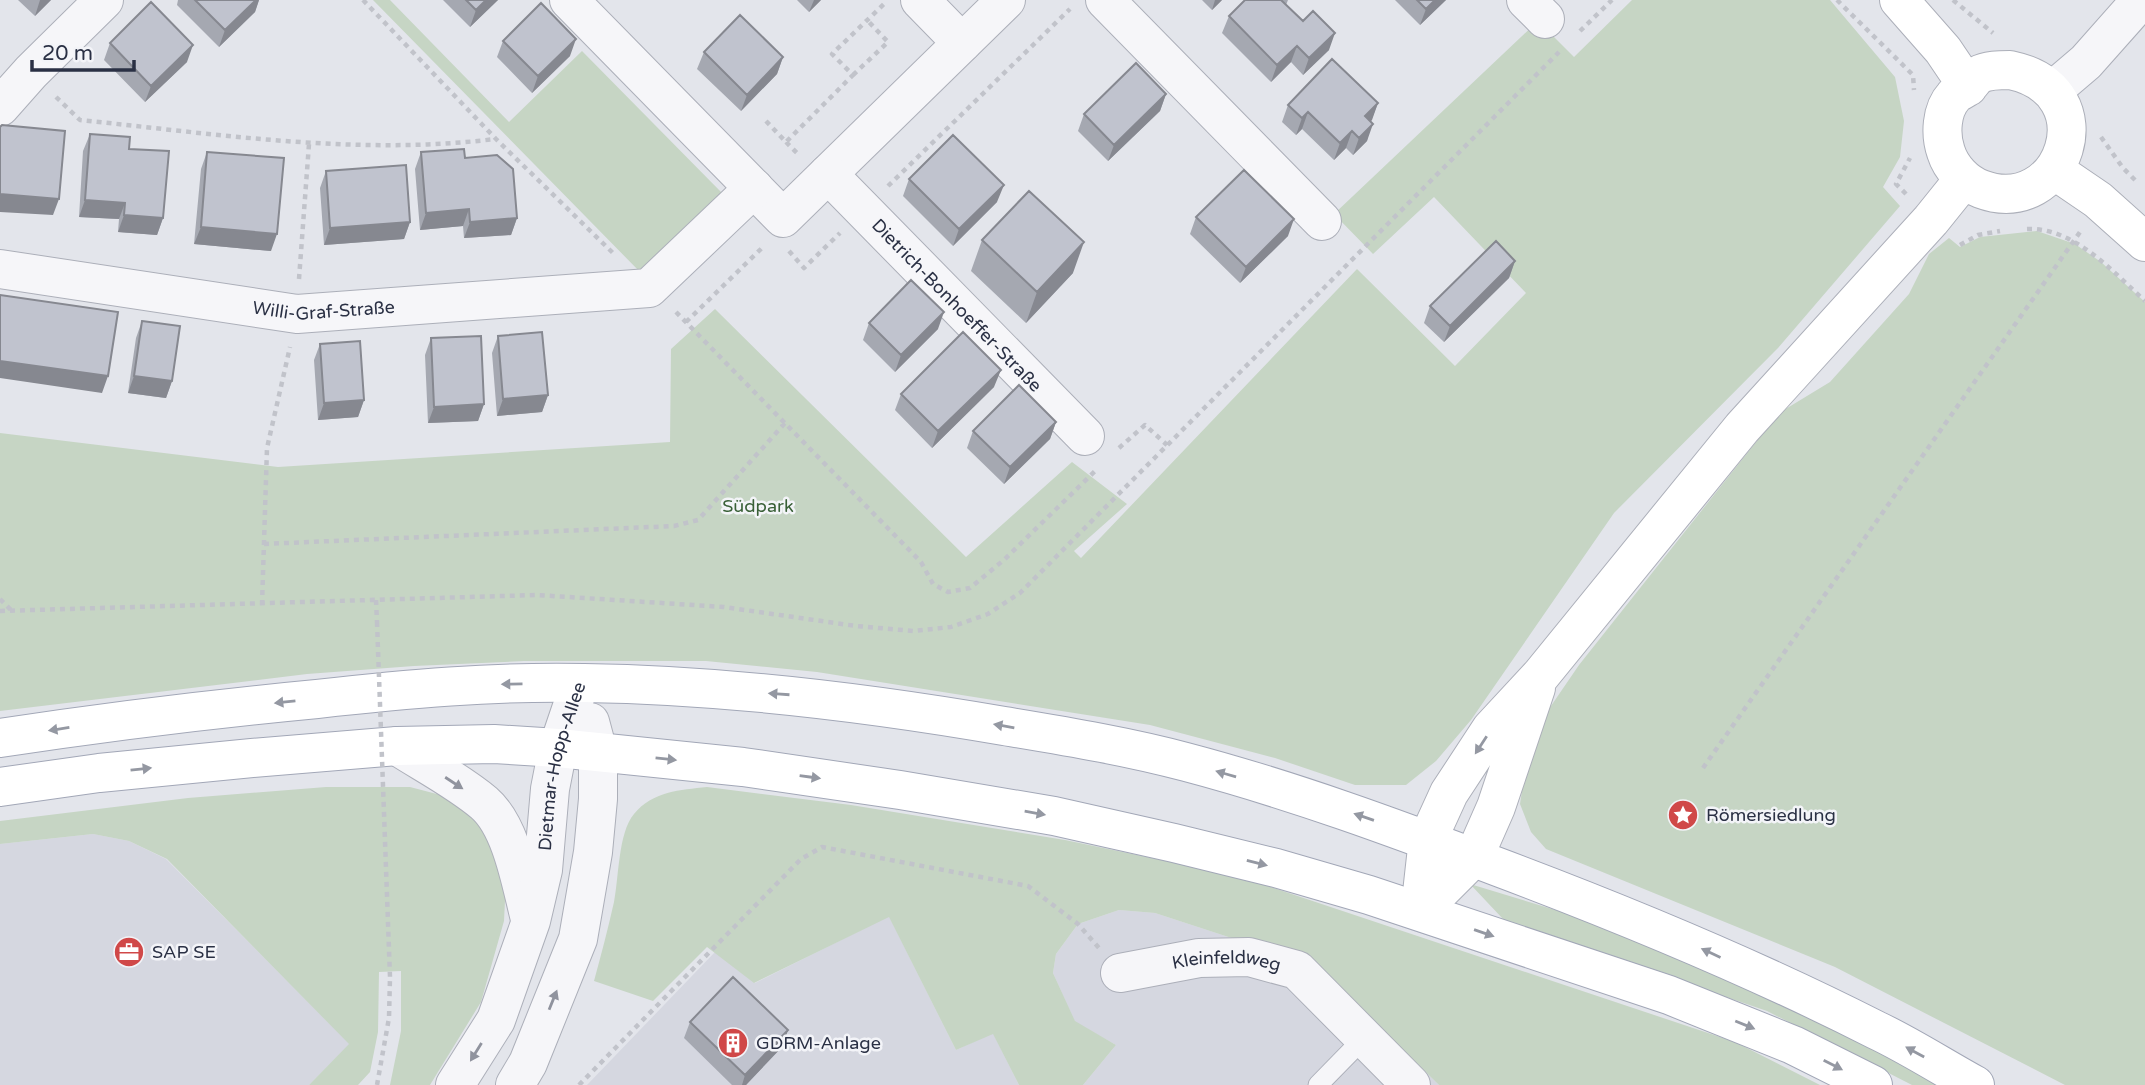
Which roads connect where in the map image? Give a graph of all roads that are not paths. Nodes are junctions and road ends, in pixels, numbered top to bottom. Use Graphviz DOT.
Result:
graph roads {
  1 [pos="104,0"];
  2 [pos="569,0"];
  3 [pos="920,0"];
  4 [pos="1006,0"];
  5 [pos="1105,0"];
  6 [pos="1899,0"];
  7 [pos="2141,0"];
  8 [pos="962,43"];
  9 [pos="1968,87"];
  10 [pos="2052,91"];
  11 [pos="0,107"];
  12 [pos="2054,170"];
  13 [pos="828,174"];
  14 [pos="1964,179"];
  15 [pos="754,188"];
  16 [pos="1322,221"];
  17 [pos="2145,242"];
  18 [pos="0,269"];
  19 [pos="1100,452"];
  20 [pos="1541,675"];
  21 [pos="580,683"];
  22 [pos="0,738"];
  23 [pos="397,746"];
  24 [pos="558,748"];
  25 [pos="598,752"];
  26 [pos="0,788"];
  27 [pos="1428,839"];
  28 [pos="1474,858"];
  29 [pos="1420,911"];
  30 [pos="531,921"];
  31 [pos="1120,973"];
  32 [pos="1364,1038"];
  33 [pos="455,1085"];
  34 [pos="515,1085"];
  35 [pos="1318,1085"];
  36 [pos="1411,1085"];
  37 [pos="1873,1085"];
  38 [pos="1975,1085"];
  1 -- 11 [label="street"];
  2 -- 15 [label="street"];
  3 -- 8 [label="street"];
  4 -- 8 [label="street"];
  5 -- 16 [label="street"];
  6 -- 9 [label="main road"];
  7 -- 10 [label="street"];
  8 -- 13 [label="street"];
  9 -- 10 [label="main road"];
  9 -- 14 [label="main road"];
  10 -- 12 [label="main road"];
  12 -- 14 [label="main road"];
  12 -- 17 [label="main road"];
  13 -- 15 [label="street"];
  13 -- 19 [label="street, Dietrich-Bonhoeffer-Straße"];
  14 -- 20 [label="main road"];
  15 -- 18 [label="street, Willi-Graf-Straße"];
  20 -- 27 [label="main road, one-way"];
  20 -- 28 [label="main road"];
  21 -- 22 [label="main road, one-way"];
  21 -- 24 [label="street, Dietmar-Hopp-Allee"];
  21 -- 25 [label="street, Dietmar-Hopp-Allee"];
  27 -- 21 [label="main road, one-way"];
  23 -- 24 [label="main road"];
  26 -- 23 [label="main road, one-way"];
  23 -- 30 [label="street, one-way"];
  24 -- 25 [label="main road"];
  24 -- 30 [label="street, Dietmar-Hopp-Allee"];
  25 -- 29 [label="main road, one-way"];
  34 -- 25 [label="street, Dietmar-Hopp-Allee, one-way"];
  27 -- 28 [label="main road"];
  27 -- 29 [label="main road"];
  28 -- 29 [label="main road"];
  38 -- 28 [label="main road, one-way"];
  29 -- 37 [label="main road, one-way"];
  30 -- 33 [label="street, Dietmar-Hopp-Allee, one-way"];
  31 -- 32 [label="street, Kleinfeldweg"];
  32 -- 35 [label="lane"];
  32 -- 36 [label="street, Kleinfeldweg"];
}
